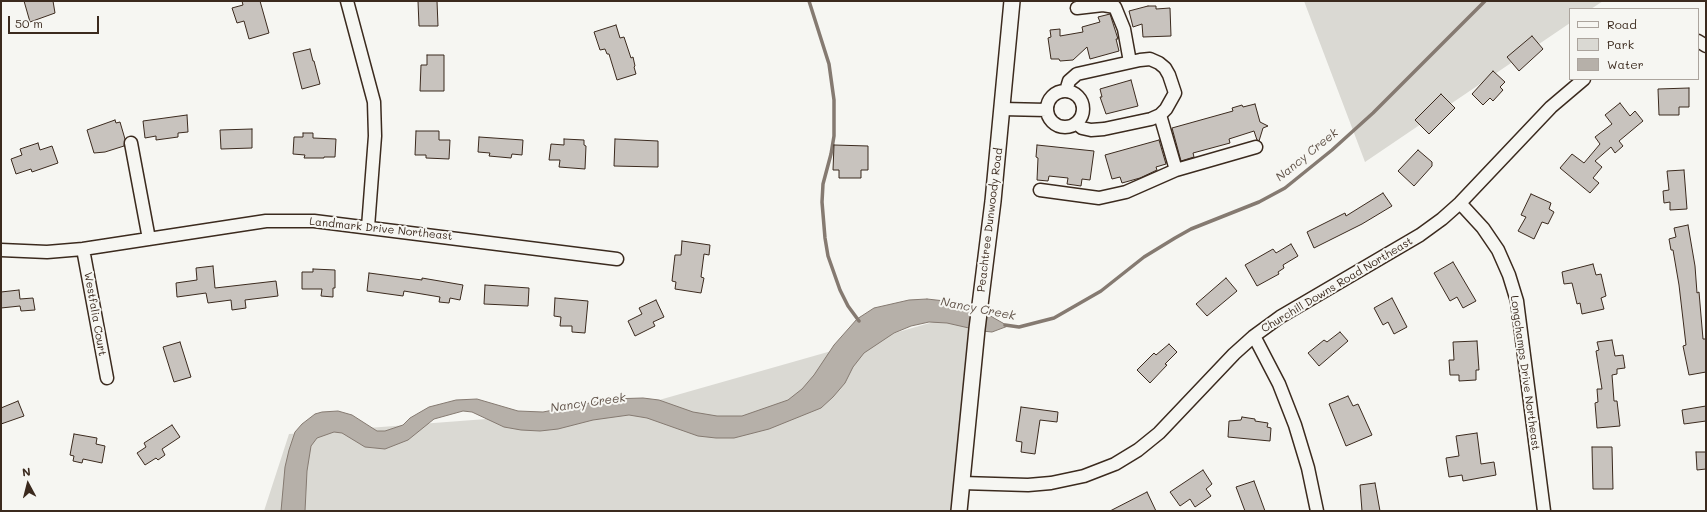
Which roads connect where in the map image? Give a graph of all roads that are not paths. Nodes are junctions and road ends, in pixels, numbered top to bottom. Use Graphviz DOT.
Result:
graph roads {
  1 [pos="347,1"];
  2 [pos="1012,1"];
  3 [pos="1077,8"];
  4 [pos="1130,62"];
  5 [pos="1583,80"];
  6 [pos="1066,91"];
  7 [pos="1002,109"];
  8 [pos="1047,110"];
  9 [pos="1160,115"];
  10 [pos="1076,123"];
  11 [pos="131,143"];
  12 [pos="1256,147"];
  13 [pos="1176,170"];
  14 [pos="1040,190"];
  15 [pos="1460,203"];
  16 [pos="368,227"];
  17 [pos="149,239"];
  18 [pos="84,249"];
  19 [pos="1,250"];
  20 [pos="617,259"];
  21 [pos="1254,336"];
  22 [pos="107,378"];
  23 [pos="962,483"];
  24 [pos="959,511"];
  25 [pos="1317,511"];
  26 [pos="1544,511"];
  1 -- 16 [label="street"];
  2 -- 7 [label="main road, Peachtree Dunwoody Road"];
  3 -- 4 [label="street"];
  4 -- 6 [label="street"];
  4 -- 9 [label="street"];
  5 -- 15 [label="street, Churchill Downs Road Northeast"];
  6 -- 8 [label="street"];
  6 -- 10 [label="street"];
  7 -- 8 [label="street"];
  7 -- 23 [label="main road, Peachtree Dunwoody Road"];
  8 -- 10 [label="street"];
  9 -- 10 [label="street"];
  9 -- 13 [label="street"];
  11 -- 17 [label="street"];
  12 -- 13 [label="street"];
  13 -- 14 [label="street"];
  15 -- 21 [label="street, Churchill Downs Road Northeast"];
  15 -- 26 [label="street, Longchamps Drive Northeast"];
  16 -- 17 [label="street, Landmark Drive Northeast"];
  16 -- 20 [label="street, Landmark Drive Northeast"];
  17 -- 18 [label="street, Landmark Drive Northeast"];
  18 -- 19 [label="street, Landmark Drive Northeast"];
  18 -- 22 [label="street, Westfalia Court"];
  21 -- 23 [label="street, Churchill Downs Road Northeast"];
  21 -- 25 [label="street"];
  23 -- 24 [label="main road, Peachtree Dunwoody Road"];
}
